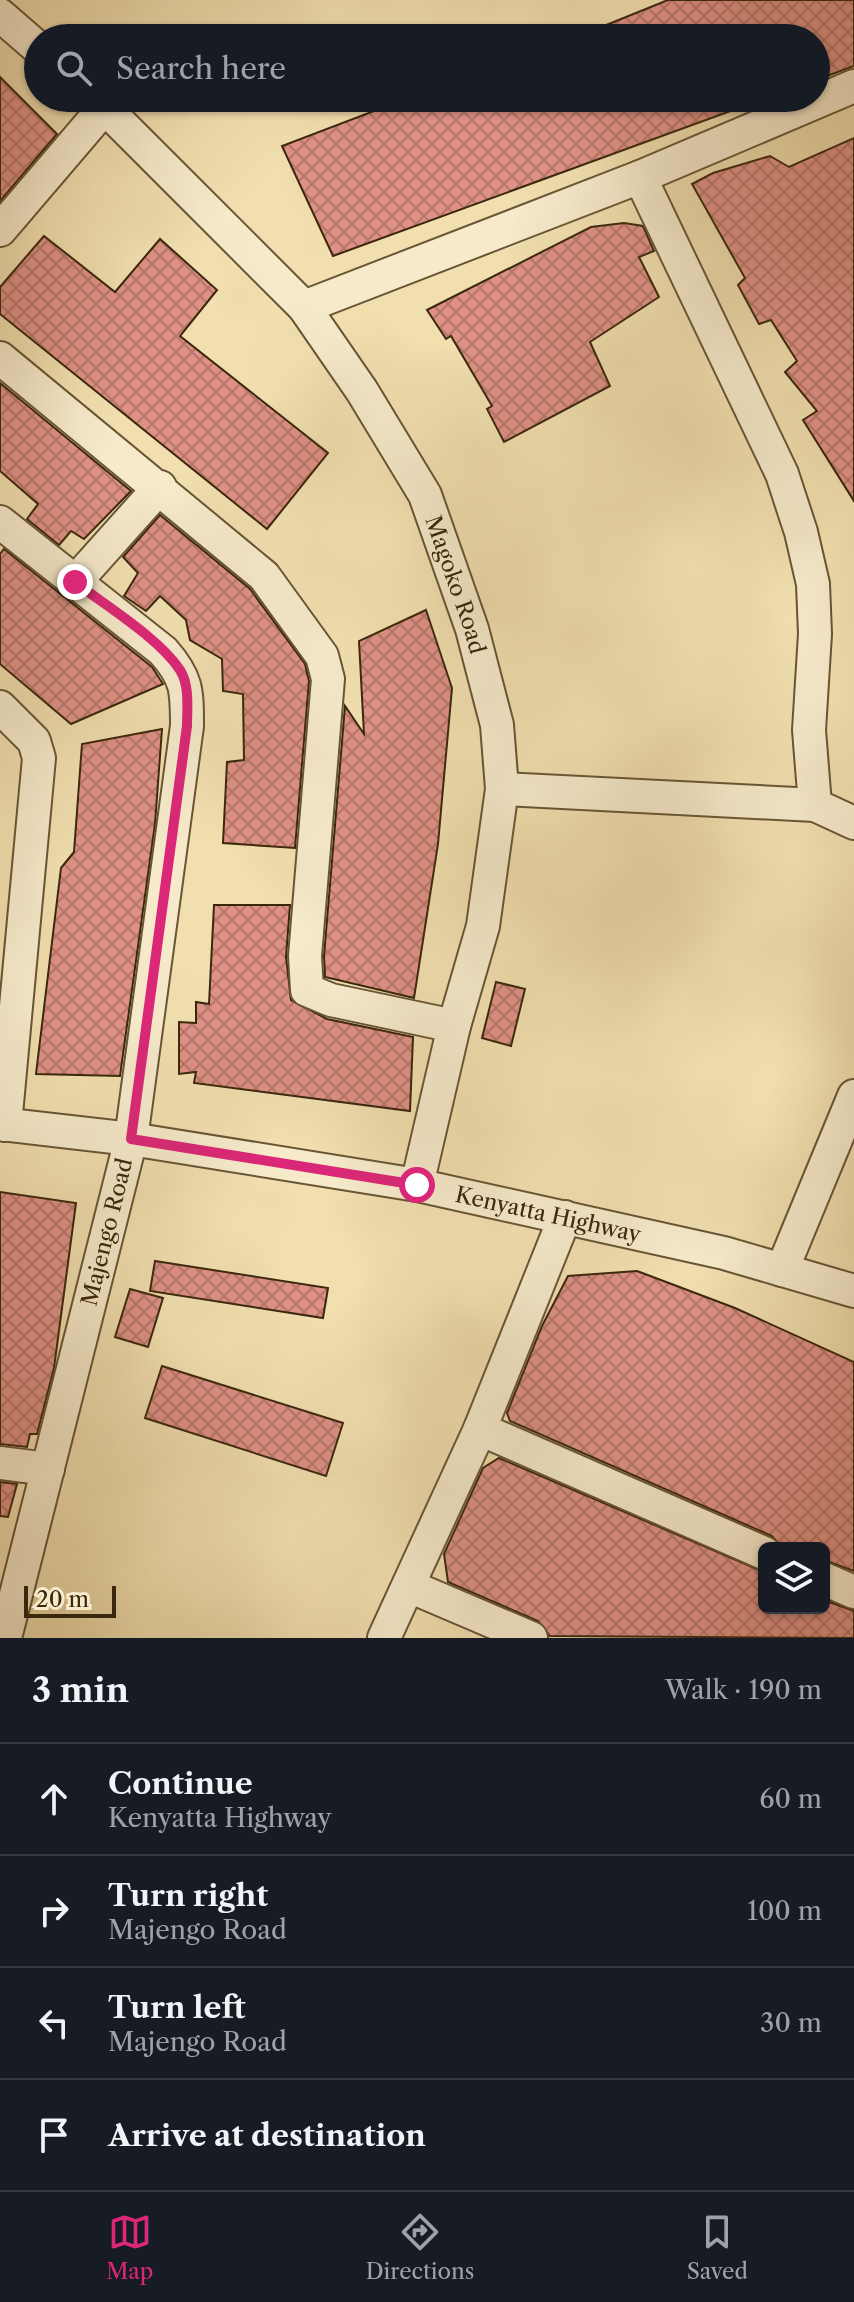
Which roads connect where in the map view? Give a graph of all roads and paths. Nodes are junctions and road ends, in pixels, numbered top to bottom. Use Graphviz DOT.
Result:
graph roads {
  1 [pos="4,28"];
  2 [pos="24,40"];
  3 [pos="854,86"];
  4 [pos="830,96"];
  5 [pos="92,112"];
  6 [pos="110,112"];
  7 [pos="793,112"];
  8 [pos="640,177"];
  9 [pos="0,230"];
  10 [pos="304,307"];
  11 [pos="0,358"];
  12 [pos="160,487"];
  13 [pos="0,522"];
  14 [pos="75,582"];
  15 [pos="0,707"];
  16 [pos="502,789"];
  17 [pos="815,805"];
  18 [pos="854,823"];
  19 [pos="454,1026"];
  20 [pos="854,1096"];
  21 [pos="2,1125"];
  22 [pos="131,1139"];
  23 [pos="417,1185"];
  24 [pos="565,1217"];
  25 [pos="782,1270"];
  26 [pos="854,1291"];
  27 [pos="480,1429"];
  28 [pos="0,1463"];
  29 [pos="48,1469"];
  30 [pos="758,1550"];
  31 [pos="830,1582"];
  32 [pos="409,1586"];
  33 [pos="854,1592"];
  34 [pos="5,1638"];
  35 [pos="384,1638"];
  36 [pos="531,1638"];
  1 -- 2 [label="street"];
  3 -- 4 [label="street"];
  5 -- 9 [label="street"];
  6 -- 10 [label="street, Magoko Road"];
  7 -- 8 [label="street"];
  8 -- 10 [label="street"];
  8 -- 17 [label="street"];
  10 -- 16 [label="street, Magoko Road"];
  11 -- 12 [label="street"];
  12 -- 14 [label="street"];
  12 -- 19 [label="street"];
  13 -- 14 [label="street, Majengo Road"];
  14 -- 22 [label="street, Majengo Road"];
  15 -- 21 [label="street"];
  16 -- 17 [label="street"];
  16 -- 19 [label="street, Magoko Road"];
  17 -- 18 [label="street"];
  19 -- 23 [label="street, Magoko Road"];
  20 -- 25 [label="street"];
  21 -- 22 [label="street, Kenyatta Highway"];
  22 -- 23 [label="street, Kenyatta Highway"];
  22 -- 29 [label="street, Majengo Road"];
  23 -- 24 [label="street, Kenyatta Highway"];
  24 -- 25 [label="street, Kenyatta Highway"];
  24 -- 27 [label="street"];
  25 -- 26 [label="street, Kenyatta Highway"];
  27 -- 30 [label="street"];
  27 -- 32 [label="street"];
  28 -- 29 [label="street"];
  29 -- 34 [label="street, Majengo Road"];
  31 -- 33 [label="street"];
  32 -- 35 [label="street"];
  32 -- 36 [label="street"];
}
